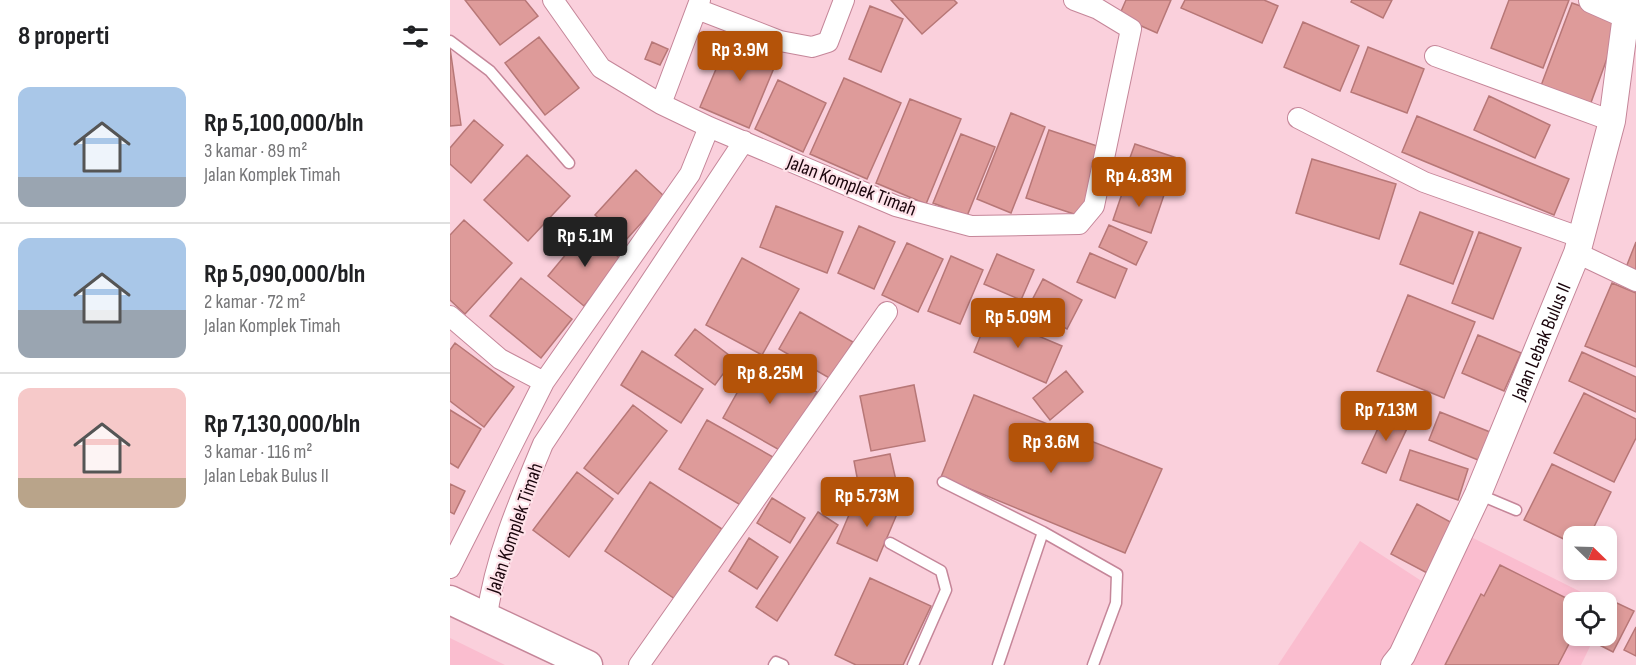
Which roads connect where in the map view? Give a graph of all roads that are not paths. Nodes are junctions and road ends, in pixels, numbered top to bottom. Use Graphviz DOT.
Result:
graph roads {
  1 [pos="553,0"];
  2 [pos="844,0"];
  3 [pos="1074,0"];
  4 [pos="1593,0"];
  5 [pos="1100,4"];
  6 [pos="1632,4"];
  7 [pos="699,5"];
  8 [pos="450,41"];
  9 [pos="1435,56"];
  10 [pos="661,104"];
  11 [pos="1298,118"];
  12 [pos="1612,121"];
  13 [pos="709,127"];
  14 [pos="744,141"];
  15 [pos="569,163"];
  16 [pos="690,174"];
  17 [pos="713,187"];
  18 [pos="1580,246"];
  19 [pos="1636,281"];
  20 [pos="887,312"];
  21 [pos="450,316"];
  22 [pos="544,382"];
  23 [pos="944,482"];
  24 [pos="1478,494"];
  25 [pos="1516,510"];
  26 [pos="1043,532"];
  27 [pos="890,543"];
  28 [pos="450,568"];
  29 [pos="450,600"];
  30 [pos="487,616"];
  31 [pos="588,665"];
  32 [pos="639,665"];
  33 [pos="774,665"];
  34 [pos="783,665"];
  35 [pos="913,665"];
  36 [pos="998,665"];
  37 [pos="1094,665"];
  38 [pos="1394,665"];
  1 -- 10 [label="street, Jalan Komplek Timah"];
  2 -- 7 [label="street"];
  3 -- 5 [label="street, Jalan Komplek Timah"];
  4 -- 6 [label="street"];
  5 -- 14 [label="street, Jalan Komplek Timah"];
  6 -- 12 [label="street, Jalan Lebak Bulus II"];
  7 -- 10 [label="street"];
  8 -- 15 [label="lane"];
  9 -- 12 [label="street"];
  10 -- 13 [label="street, Jalan Komplek Timah"];
  11 -- 18 [label="street"];
  12 -- 18 [label="street, Jalan Lebak Bulus II"];
  13 -- 14 [label="street, Jalan Komplek Timah"];
  13 -- 16 [label="street, Jalan Komplek Timah"];
  14 -- 17 [label="street, Jalan Komplek Timah"];
  16 -- 17 [label="street"];
  16 -- 22 [label="street, Jalan Komplek Timah"];
  17 -- 30 [label="street, Jalan Komplek Timah"];
  18 -- 19 [label="street"];
  18 -- 24 [label="street, Jalan Lebak Bulus II"];
  20 -- 32 [label="street"];
  21 -- 22 [label="street"];
  22 -- 28 [label="street, Jalan Komplek Timah"];
  23 -- 26 [label="lane"];
  24 -- 25 [label="lane"];
  24 -- 38 [label="street, Jalan Lebak Bulus II"];
  26 -- 36 [label="lane"];
  26 -- 37 [label="lane"];
  27 -- 35 [label="lane"];
  29 -- 30 [label="main road"];
  30 -- 31 [label="main road"];
  33 -- 34 [label="lane"];
}
